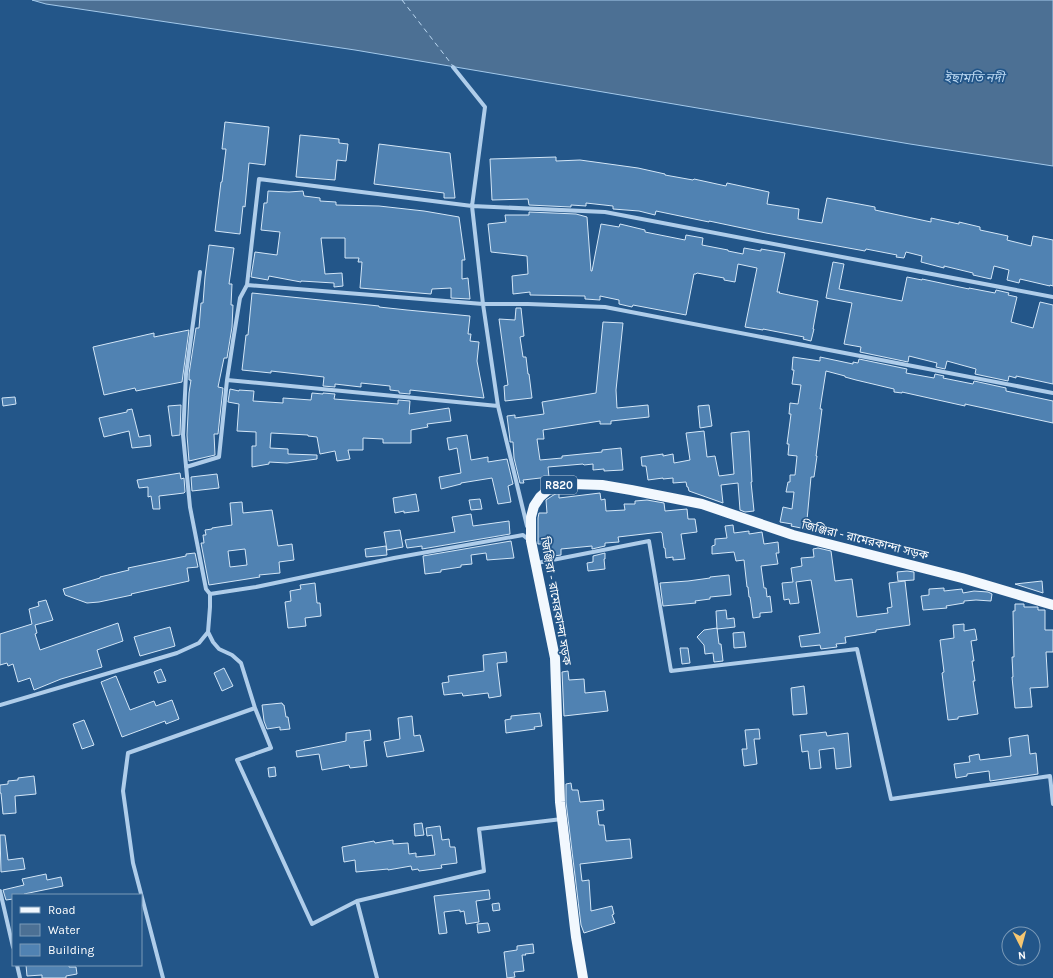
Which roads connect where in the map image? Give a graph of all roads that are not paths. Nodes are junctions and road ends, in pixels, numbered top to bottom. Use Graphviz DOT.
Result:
graph roads {
  1 [pos="453,67"];
  2 [pos="472,206"];
  3 [pos="200,272"];
  4 [pos="247,285"];
  5 [pos="1053,297"];
  6 [pos="483,304"];
  7 [pos="227,380"];
  8 [pos="1053,393"];
  9 [pos="498,406"];
  10 [pos="186,467"];
  11 [pos="531,541"];
  12 [pos="536,563"];
  13 [pos="210,594"];
  14 [pos="1053,605"];
  15 [pos="208,632"];
  16 [pos="0,705"];
  17 [pos="255,708"];
  18 [pos="1053,804"];
  19 [pos="562,819"];
  20 [pos="0,891"];
  21 [pos="141,894"];
  22 [pos="142,898"];
  23 [pos="357,901"];
  24 [pos="12,943"];
  25 [pos="17,966"];
  26 [pos="20,978"];
  27 [pos="163,978"];
  28 [pos="377,978"];
  29 [pos="583,978"];
  1 -- 2 [label="street"];
  2 -- 4 [label="street"];
  2 -- 5 [label="street"];
  2 -- 6 [label="street"];
  3 -- 10 [label="street"];
  4 -- 6 [label="street"];
  4 -- 7 [label="street"];
  6 -- 8 [label="street"];
  6 -- 9 [label="street"];
  7 -- 9 [label="street"];
  7 -- 10 [label="street"];
  9 -- 11 [label="street"];
  10 -- 13 [label="street"];
  11 -- 12 [label="main road, জিঞ্জিরা - রামেরকান্দা সড়ক / R820"];
  11 -- 13 [label="street"];
  11 -- 14 [label="main road, জিঞ্জিরা - রামেরকান্দা সড়ক / R820"];
  12 -- 18 [label="street"];
  12 -- 19 [label="main road, জিঞ্জিরা - রামেরকান্দা সড়ক / R820"];
  13 -- 15 [label="street"];
  15 -- 16 [label="street"];
  15 -- 17 [label="street"];
  17 -- 21 [label="street"];
  17 -- 23 [label="street"];
  19 -- 23 [label="street"];
  19 -- 29 [label="main road, জিঞ্জিরা - রামেরকান্দা সড়ক / R820"];
  20 -- 24 [label="street"];
  22 -- 27 [label="street"];
  23 -- 28 [label="street"];
  25 -- 26 [label="street"];
}
